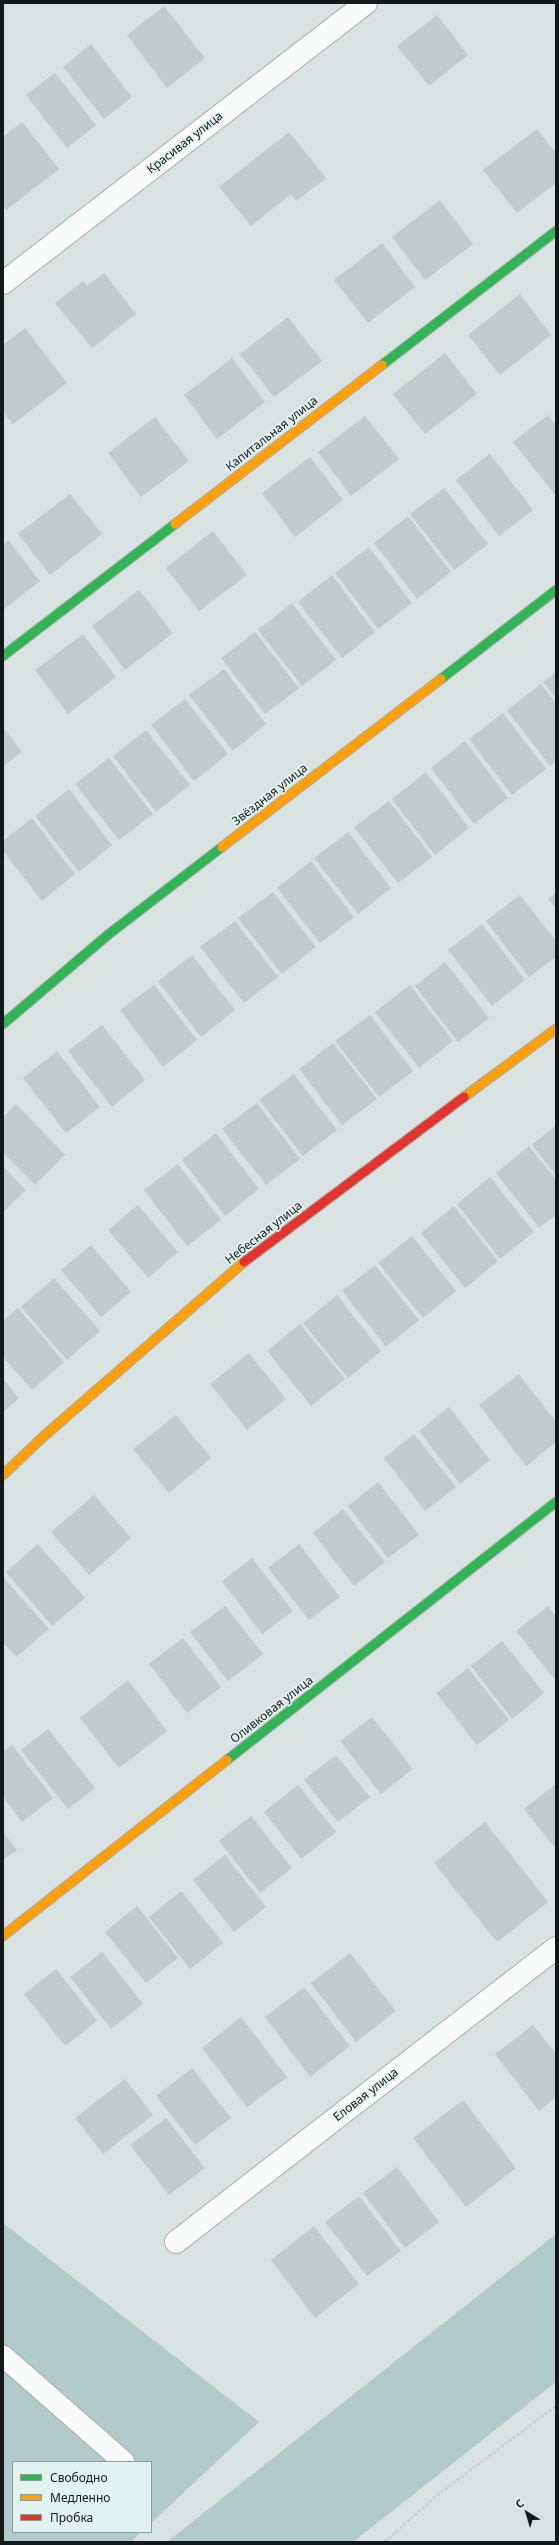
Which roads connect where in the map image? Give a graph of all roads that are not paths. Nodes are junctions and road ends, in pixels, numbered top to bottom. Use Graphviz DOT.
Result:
graph roads {
  1 [pos="366,3"];
  2 [pos="556,231"];
  3 [pos="3,283"];
  4 [pos="556,590"];
  5 [pos="3,656"];
  6 [pos="3,1024"];
  7 [pos="556,1029"];
  8 [pos="3,1475"];
  9 [pos="556,1502"];
  10 [pos="3,1936"];
  11 [pos="556,1948"];
  12 [pos="176,2242"];
  13 [pos="3,2356"];
  14 [pos="123,2461"];
  1 -- 3 [label="street, Красивая улица"];
  2 -- 5 [label="street, Капитальная улица"];
  4 -- 6 [label="street, Звёздная улица"];
  7 -- 8 [label="street, Небесная улица"];
  9 -- 10 [label="street, Оливковая улица"];
  11 -- 12 [label="street, Еловая улица"];
  13 -- 14 [label="lane"];
}
